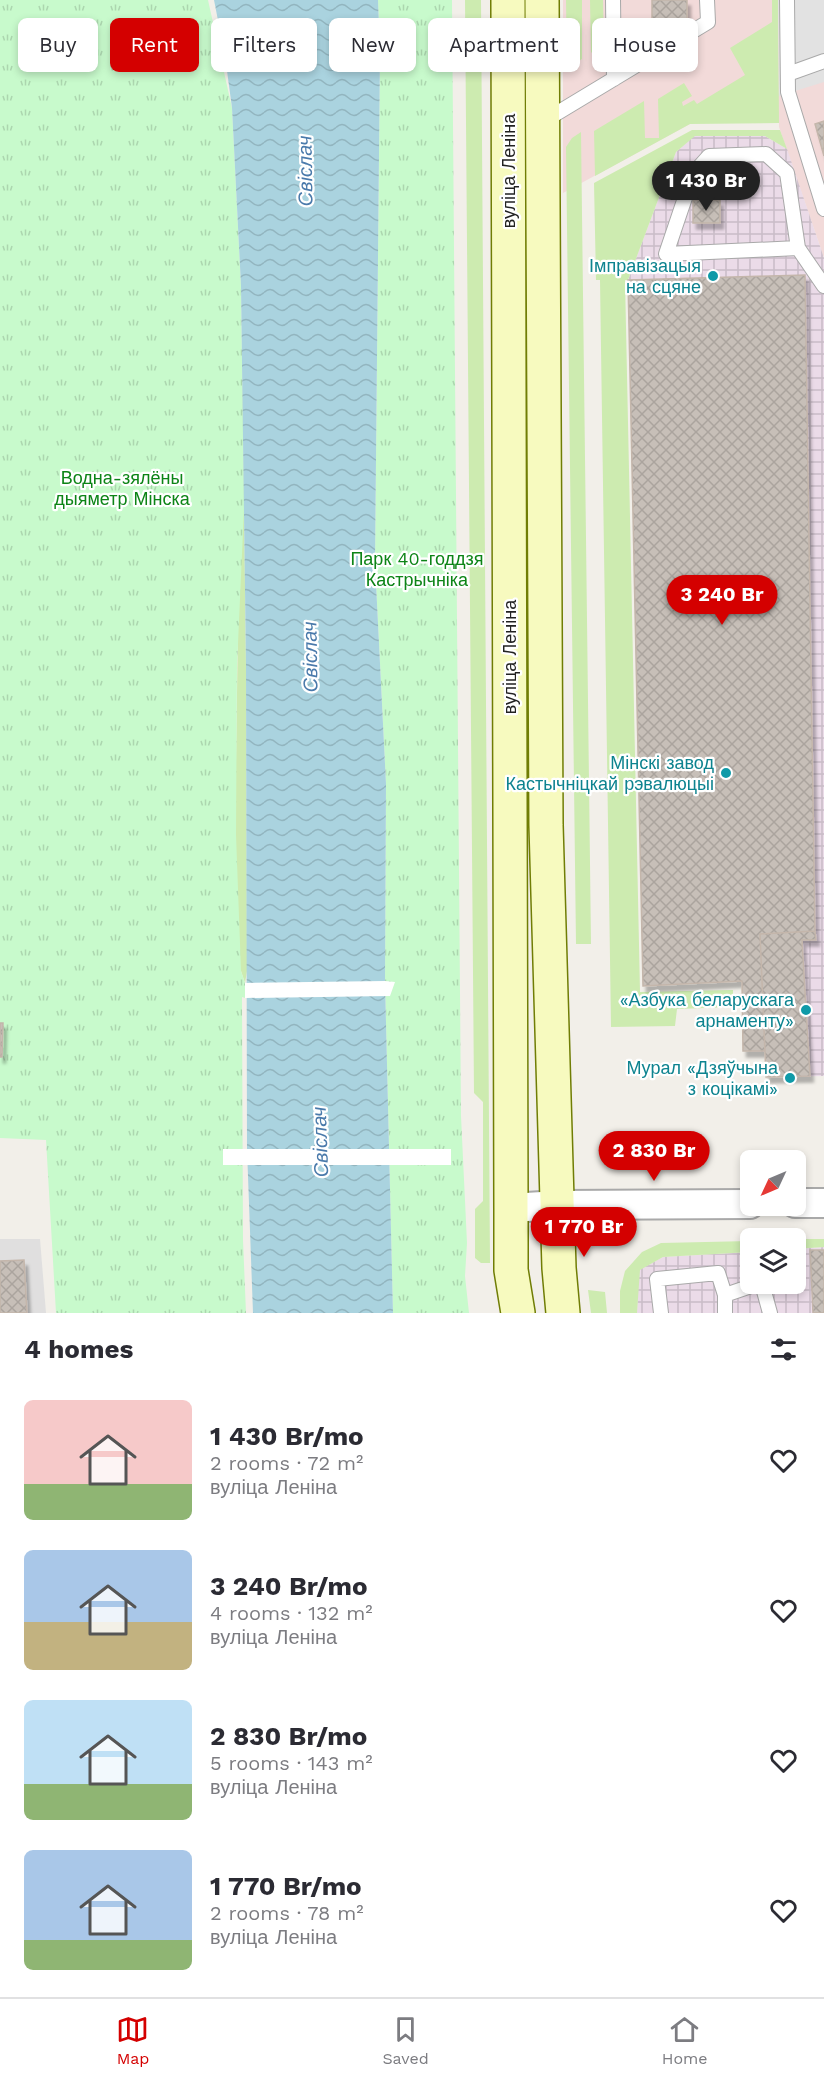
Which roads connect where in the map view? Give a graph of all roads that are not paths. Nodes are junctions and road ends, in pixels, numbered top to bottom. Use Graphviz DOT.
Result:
graph roads {
  1 [pos="508,0"];
  2 [pos="542,0"];
  3 [pos="613,0"];
  4 [pos="707,0"];
  5 [pos="787,0"];
  6 [pos="824,61"];
  7 [pos="788,74"];
  8 [pos="614,79"];
  9 [pos="526,122"];
  10 [pos="824,209"];
  11 [pos="798,248"];
  12 [pos="824,286"];
  13 [pos="806,1203"];
  14 [pos="824,1203"];
  15 [pos="740,1204"];
  16 [pos="558,1205"];
  17 [pos="511,1208"];
  18 [pos="740,1289"];
  19 [pos="725,1294"];
  20 [pos="765,1294"];
  21 [pos="518,1313"];
  22 [pos="563,1313"];
  23 [pos="661,1313"];
  24 [pos="725,1313"];
  25 [pos="770,1313"];
  1 -- 9 [label="main road, вуліца Леніна"];
  2 -- 9 [label="main road, вуліца Леніна"];
  3 -- 8 [label="lane"];
  4 -- 8 [label="lane"];
  5 -- 7 [label="lane"];
  6 -- 7 [label="lane"];
  7 -- 10 [label="lane"];
  8 -- 9 [label="lane"];
  9 -- 16 [label="main road, вуліца Леніна"];
  9 -- 17 [label="main road, вуліца Леніна"];
  11 -- 11 [label="lane"];
  11 -- 12 [label="lane"];
  13 -- 14 [label="street"];
  15 -- 16 [label="street"];
  16 -- 17 [label="street"];
  16 -- 22 [label="main road, вуліца Леніна"];
  17 -- 21 [label="main road, вуліца Леніна"];
  18 -- 19 [label="lane"];
  19 -- 23 [label="lane"];
  19 -- 24 [label="lane"];
  20 -- 25 [label="lane"];
}
